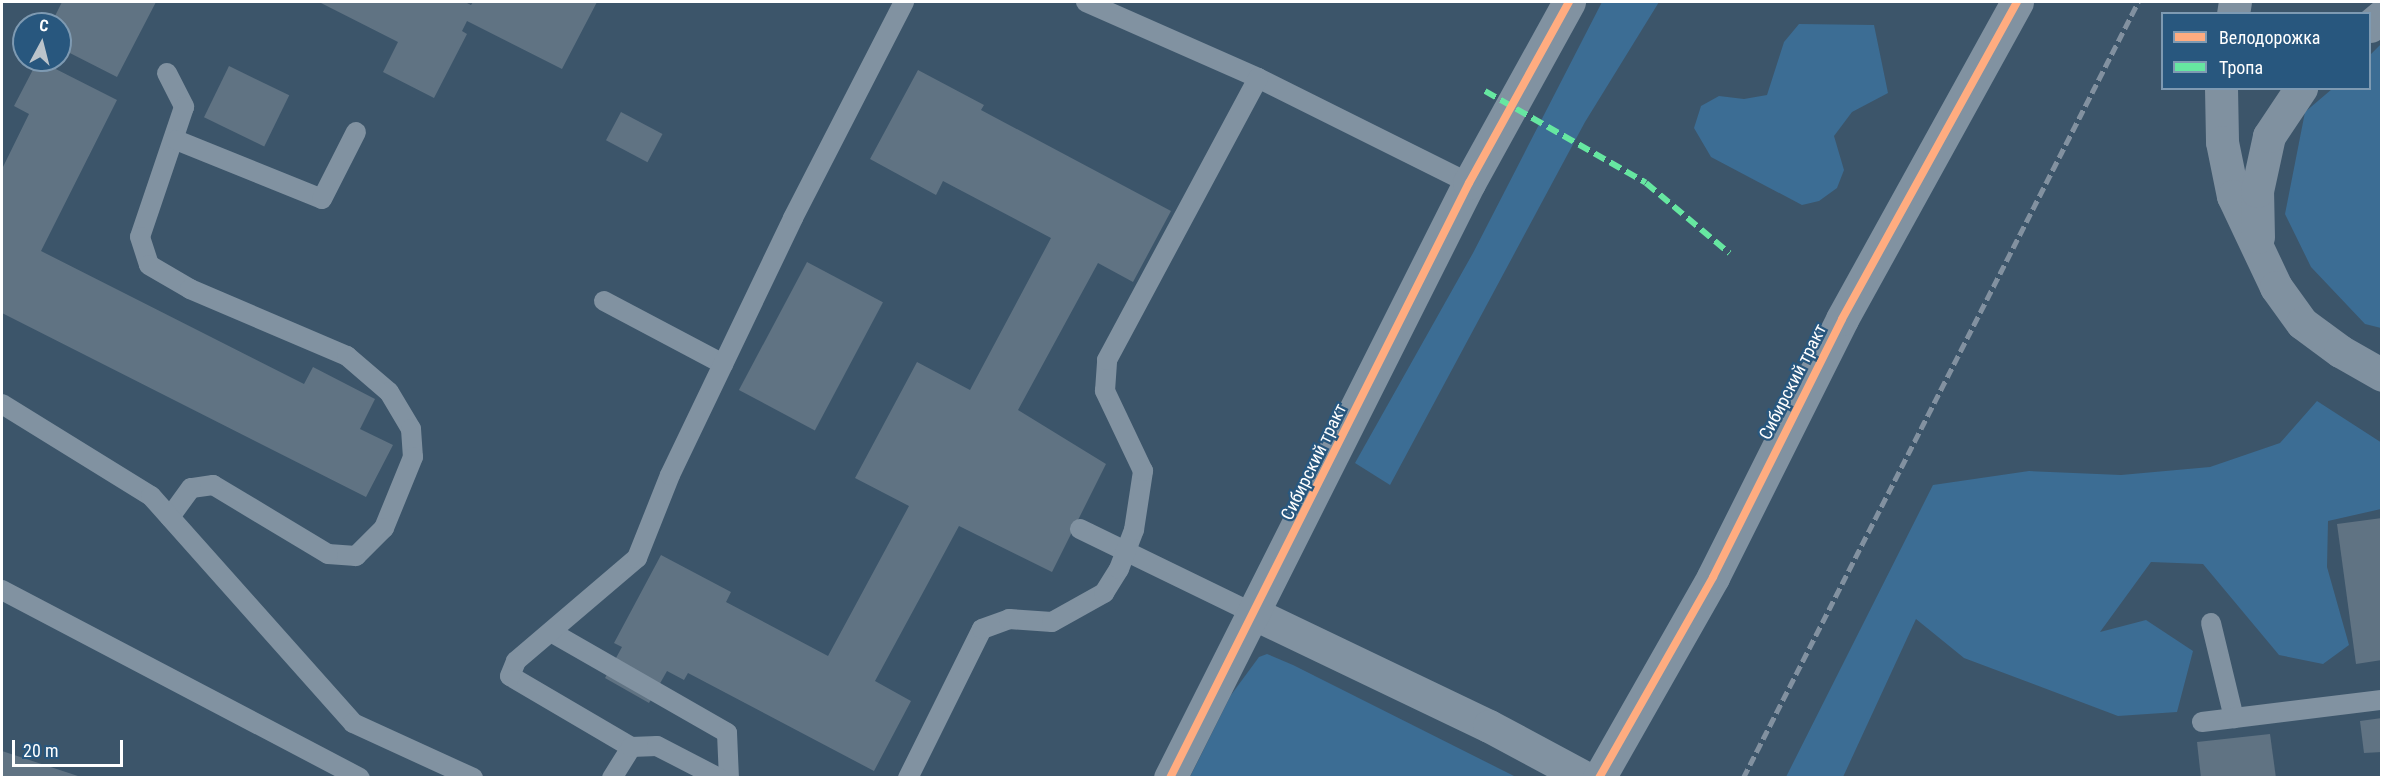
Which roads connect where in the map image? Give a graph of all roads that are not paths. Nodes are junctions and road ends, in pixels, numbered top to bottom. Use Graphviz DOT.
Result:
graph roads {
  1 [pos="904,2"];
  2 [pos="1086,2"];
  3 [pos="1569,2"];
  4 [pos="2017,2"];
  5 [pos="167,73"];
  6 [pos="1258,78"];
  7 [pos="2221,90"];
  8 [pos="2300,90"];
  9 [pos="356,132"];
  10 [pos="176,140"];
  11 [pos="1469,183"];
  12 [pos="2259,252"];
  13 [pos="604,301"];
  14 [pos="723,364"];
  15 [pos="2382,375"];
  16 [pos="2,404"];
  17 [pos="170,517"];
  18 [pos="1080,529"];
  19 [pos="1126,552"];
  20 [pos="2,590"];
  21 [pos="1255,614"];
  22 [pos="2211,623"];
  23 [pos="551,632"];
  24 [pos="2382,700"];
  25 [pos="2234,718"];
  26 [pos="2202,722"];
  27 [pos="631,747"];
  28 [pos="360,777"];
  29 [pos="473,777"];
  30 [pos="612,777"];
  31 [pos="719,777"];
  32 [pos="729,777"];
  33 [pos="908,777"];
  34 [pos="1170,777"];
  35 [pos="1586,777"];
  36 [pos="1599,777"];
  1 -- 14 [label="lane"];
  2 -- 6 [label="lane"];
  3 -- 11 [label="street, Сибирский тракт"];
  4 -- 36 [label="street, Сибирский тракт"];
  5 -- 10 [label="lane"];
  6 -- 11 [label="lane"];
  6 -- 19 [label="lane"];
  7 -- 12 [label="main road"];
  8 -- 12 [label="main road"];
  9 -- 10 [label="lane"];
  10 -- 17 [label="lane"];
  11 -- 21 [label="street, Сибирский тракт"];
  12 -- 15 [label="main road"];
  13 -- 14 [label="lane"];
  14 -- 23 [label="lane"];
  16 -- 17 [label="lane"];
  17 -- 29 [label="lane"];
  18 -- 19 [label="lane"];
  19 -- 21 [label="lane"];
  19 -- 33 [label="lane"];
  20 -- 28 [label="lane"];
  21 -- 34 [label="street, Сибирский тракт"];
  21 -- 35 [label="street"];
  22 -- 25 [label="lane"];
  23 -- 27 [label="lane"];
  23 -- 32 [label="lane"];
  24 -- 25 [label="lane"];
  25 -- 26 [label="lane"];
  27 -- 30 [label="lane"];
  27 -- 31 [label="lane"];
}
